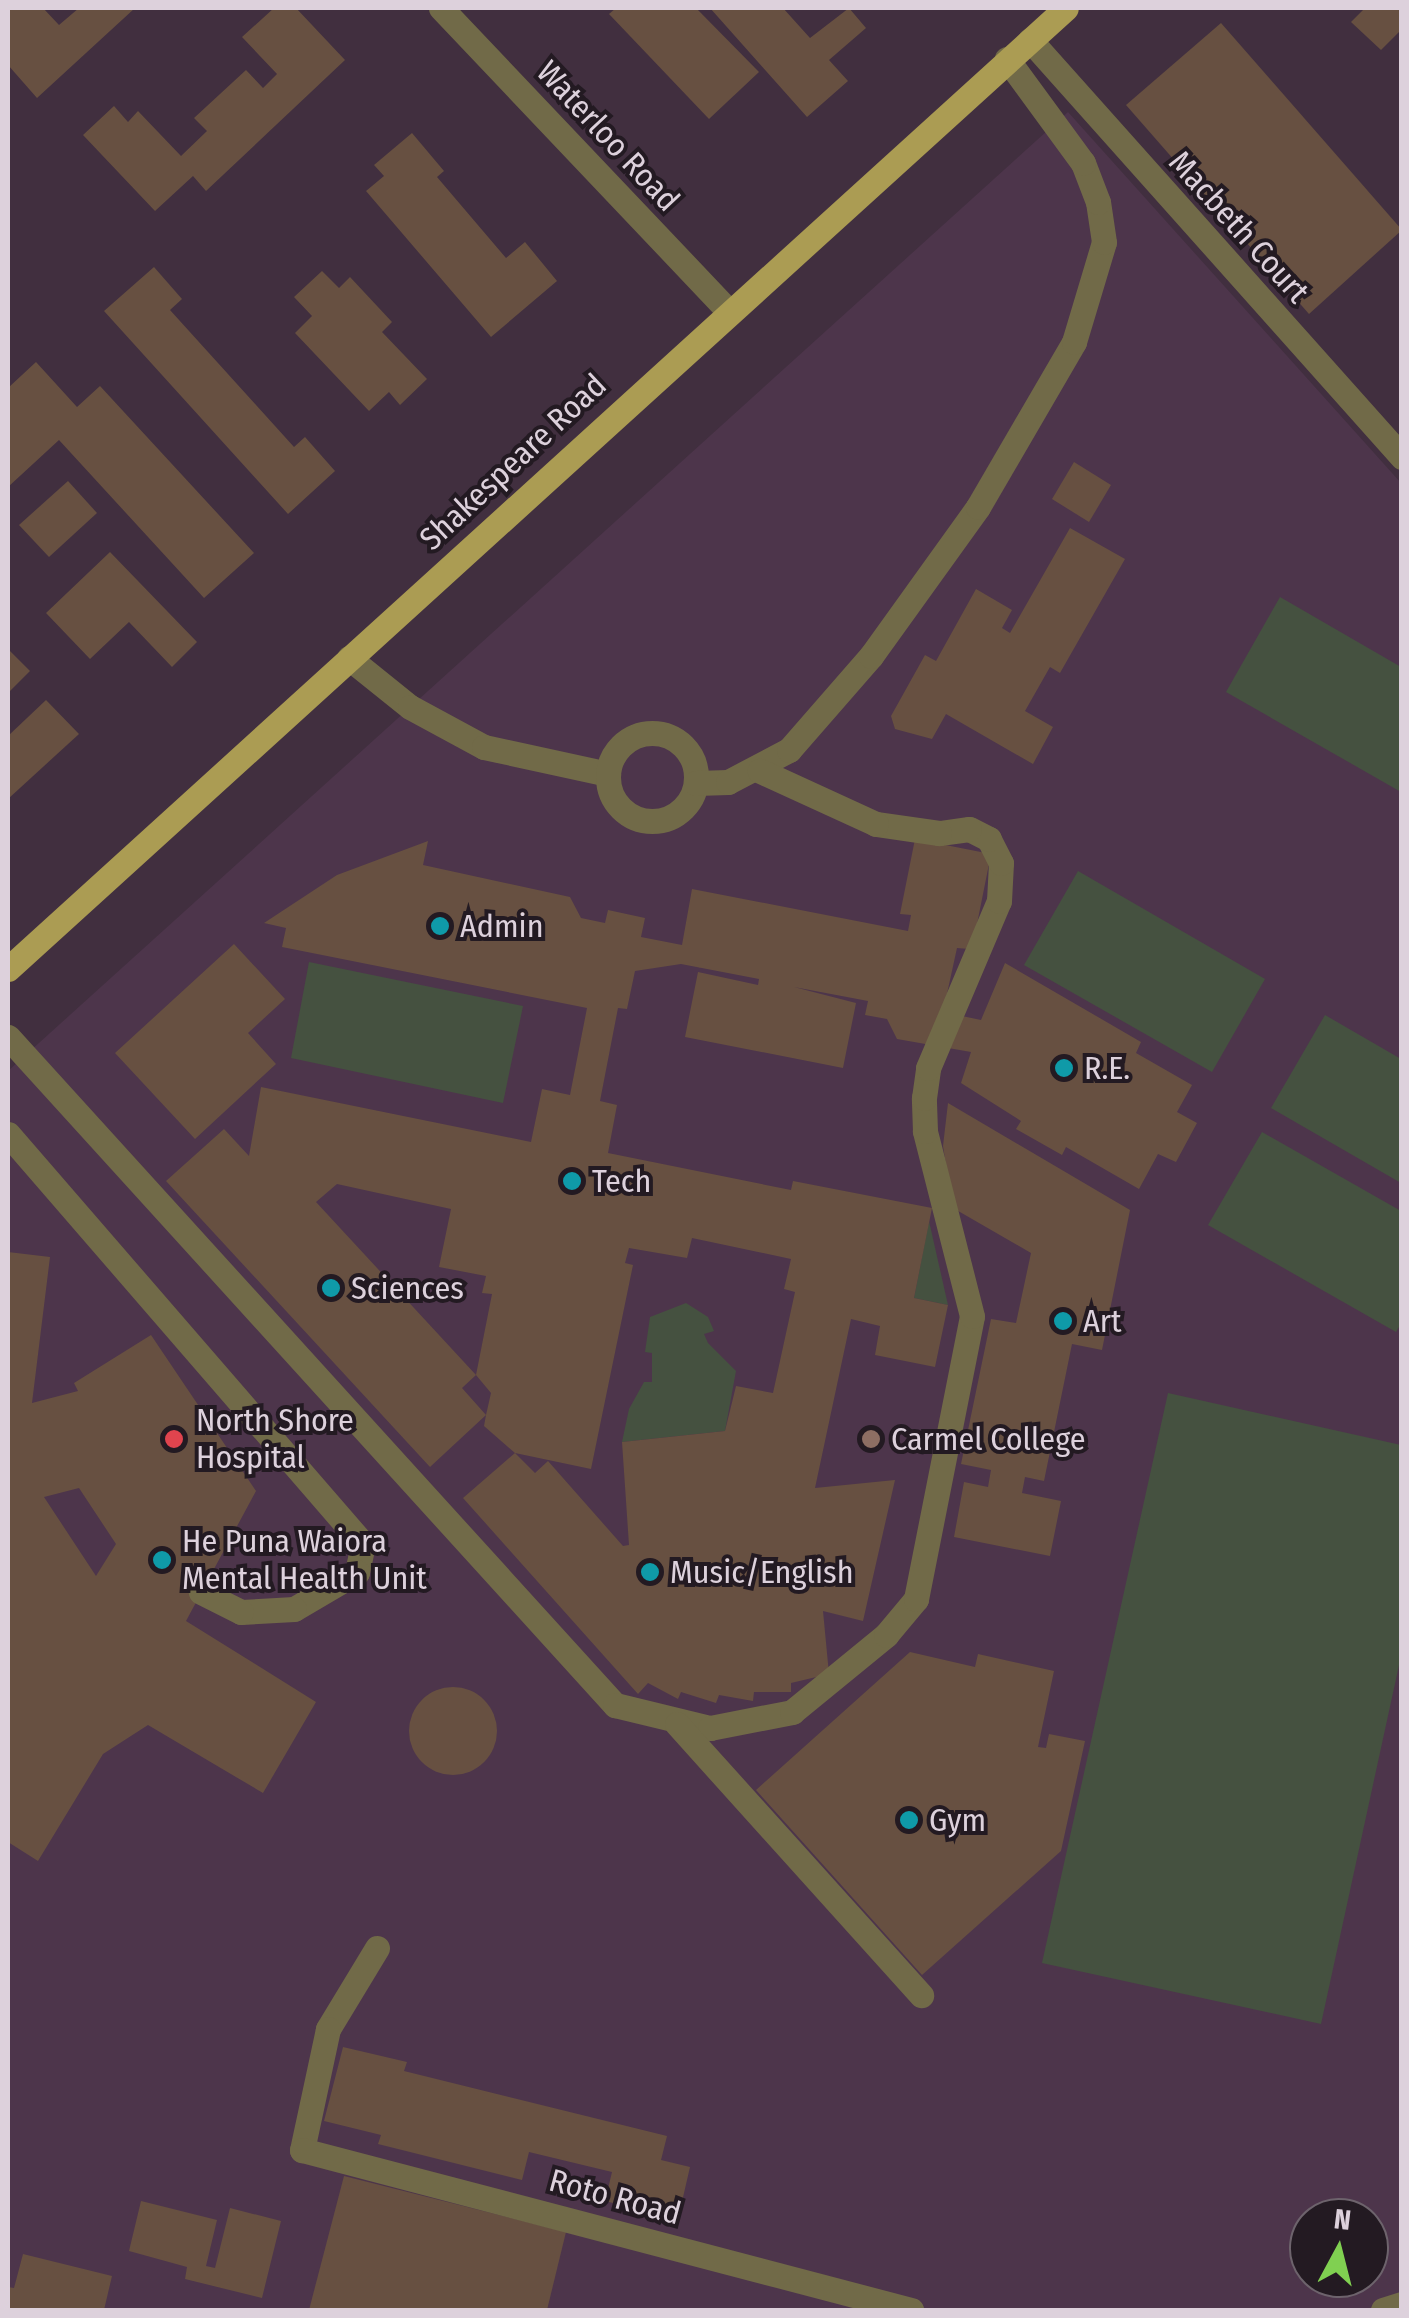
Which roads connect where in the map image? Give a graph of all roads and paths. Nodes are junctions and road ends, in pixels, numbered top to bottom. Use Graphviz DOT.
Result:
graph roads {
  1 [pos="442,8"];
  2 [pos="1066,8"];
  3 [pos="1030,40"];
  4 [pos="1006,59"];
  5 [pos="727,308"];
  6 [pos="1402,456"];
  7 [pos="348,658"];
  8 [pos="760,770"];
  9 [pos="608,774"];
  10 [pos="696,783"];
  11 [pos="8,968"];
  12 [pos="8,1036"];
  13 [pos="8,1134"];
  14 [pos="202,1592"];
  15 [pos="677,1724"];
  16 [pos="378,1948"];
  17 [pos="921,1994"];
  18 [pos="1402,2304"];
  19 [pos="910,2310"];
  20 [pos="1384,2310"];
  1 -- 5 [label="street, Waterloo Road"];
  2 -- 3 [label="main road, Shakespeare Road"];
  3 -- 4 [label="main road, Shakespeare Road"];
  3 -- 6 [label="street, Macbeth Court"];
  4 -- 5 [label="main road, Shakespeare Road"];
  4 -- 8 [label="street"];
  5 -- 7 [label="main road, Shakespeare Road"];
  7 -- 9 [label="street"];
  7 -- 11 [label="main road, Shakespeare Road"];
  8 -- 10 [label="street"];
  8 -- 15 [label="street"];
  9 -- 10 [label="street"];
  9 -- 10 [label="street"];
  12 -- 15 [label="street"];
  13 -- 14 [label="street"];
  15 -- 17 [label="street"];
  16 -- 19 [label="street, Roto Road"];
  18 -- 20 [label="street"];
}
